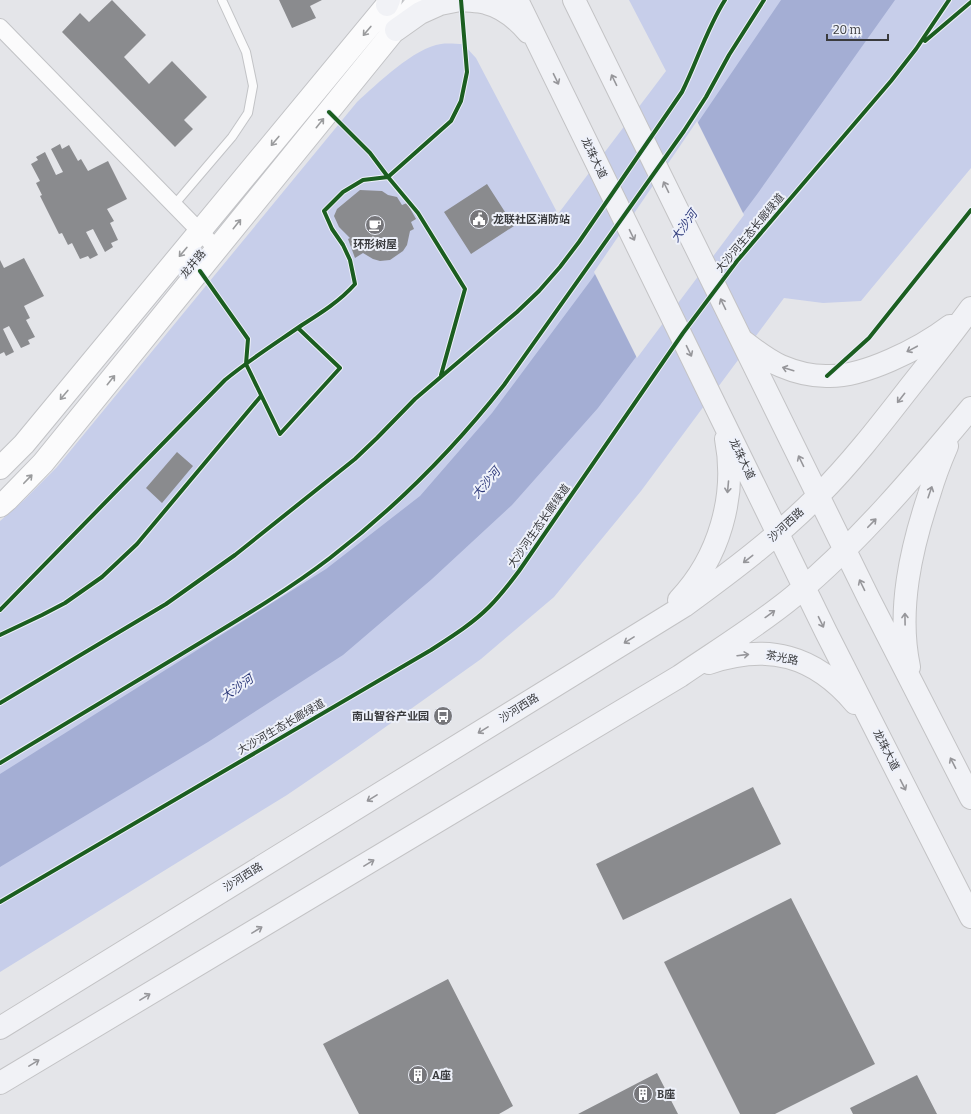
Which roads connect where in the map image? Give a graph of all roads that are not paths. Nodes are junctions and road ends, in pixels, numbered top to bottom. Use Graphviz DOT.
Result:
graph roads {
  1 [pos="222,0"];
  2 [pos="419,0"];
  3 [pos="462,0"];
  4 [pos="517,0"];
  5 [pos="574,0"];
  6 [pos="389,2"];
  7 [pos="0,27"];
  8 [pos="396,30"];
  9 [pos="539,44"];
  10 [pos="174,205"];
  11 [pos="200,232"];
  12 [pos="217,249"];
  13 [pos="970,310"];
  14 [pos="741,339"];
  15 [pos="967,413"];
  16 [pos="722,420"];
  17 [pos="0,468"];
  18 [pos="818,496"];
  19 [pos="0,506"];
  20 [pos="778,534"];
  21 [pos="845,551"];
  22 [pos="804,587"];
  23 [pos="658,622"];
  24 [pos="680,676"];
  25 [pos="913,686"];
  26 [pos="879,738"];
  27 [pos="971,798"];
  28 [pos="971,917"];
  29 [pos="0,1028"];
  30 [pos="0,1082"];
  1 -- 10 [label="lane"];
  2 -- 8 [label="street, 龙井路"];
  3 -- 8 [label="main road"];
  3 -- 9 [label="main road"];
  4 -- 9 [label="main road, 龙珠大道"];
  14 -- 5 [label="main road, one-way"];
  6 -- 11 [label="street, 龙井路, one-way"];
  7 -- 10 [label="street"];
  12 -- 8 [label="street, 龙井路, one-way"];
  9 -- 16 [label="main road, 龙珠大道, one-way"];
  10 -- 11 [label="street"];
  11 -- 12 [label="street"];
  11 -- 17 [label="street, 龙井路, one-way"];
  19 -- 12 [label="street, 龙井路, one-way"];
  13 -- 14 [label="main road, one-way"];
  13 -- 18 [label="main road, 沙河西路, one-way"];
  18 -- 14 [label="main road, one-way"];
  21 -- 15 [label="main road, one-way"];
  25 -- 15 [label="main road, one-way"];
  16 -- 20 [label="main road, 龙珠大道"];
  16 -- 23 [label="main road, one-way"];
  18 -- 20 [label="main road, 沙河西路"];
  18 -- 21 [label="main road"];
  20 -- 22 [label="main road, 龙珠大道"];
  20 -- 23 [label="main road, 沙河西路, one-way"];
  21 -- 22 [label="main road"];
  25 -- 21 [label="main road, one-way"];
  24 -- 22 [label="main road, one-way"];
  22 -- 26 [label="main road, 龙珠大道, one-way"];
  23 -- 29 [label="main road, 沙河西路, one-way"];
  24 -- 26 [label="main road, 茶光路, one-way"];
  30 -- 24 [label="main road, one-way"];
  27 -- 25 [label="main road, one-way"];
  26 -- 28 [label="main road, 龙珠大道, one-way"];
}
